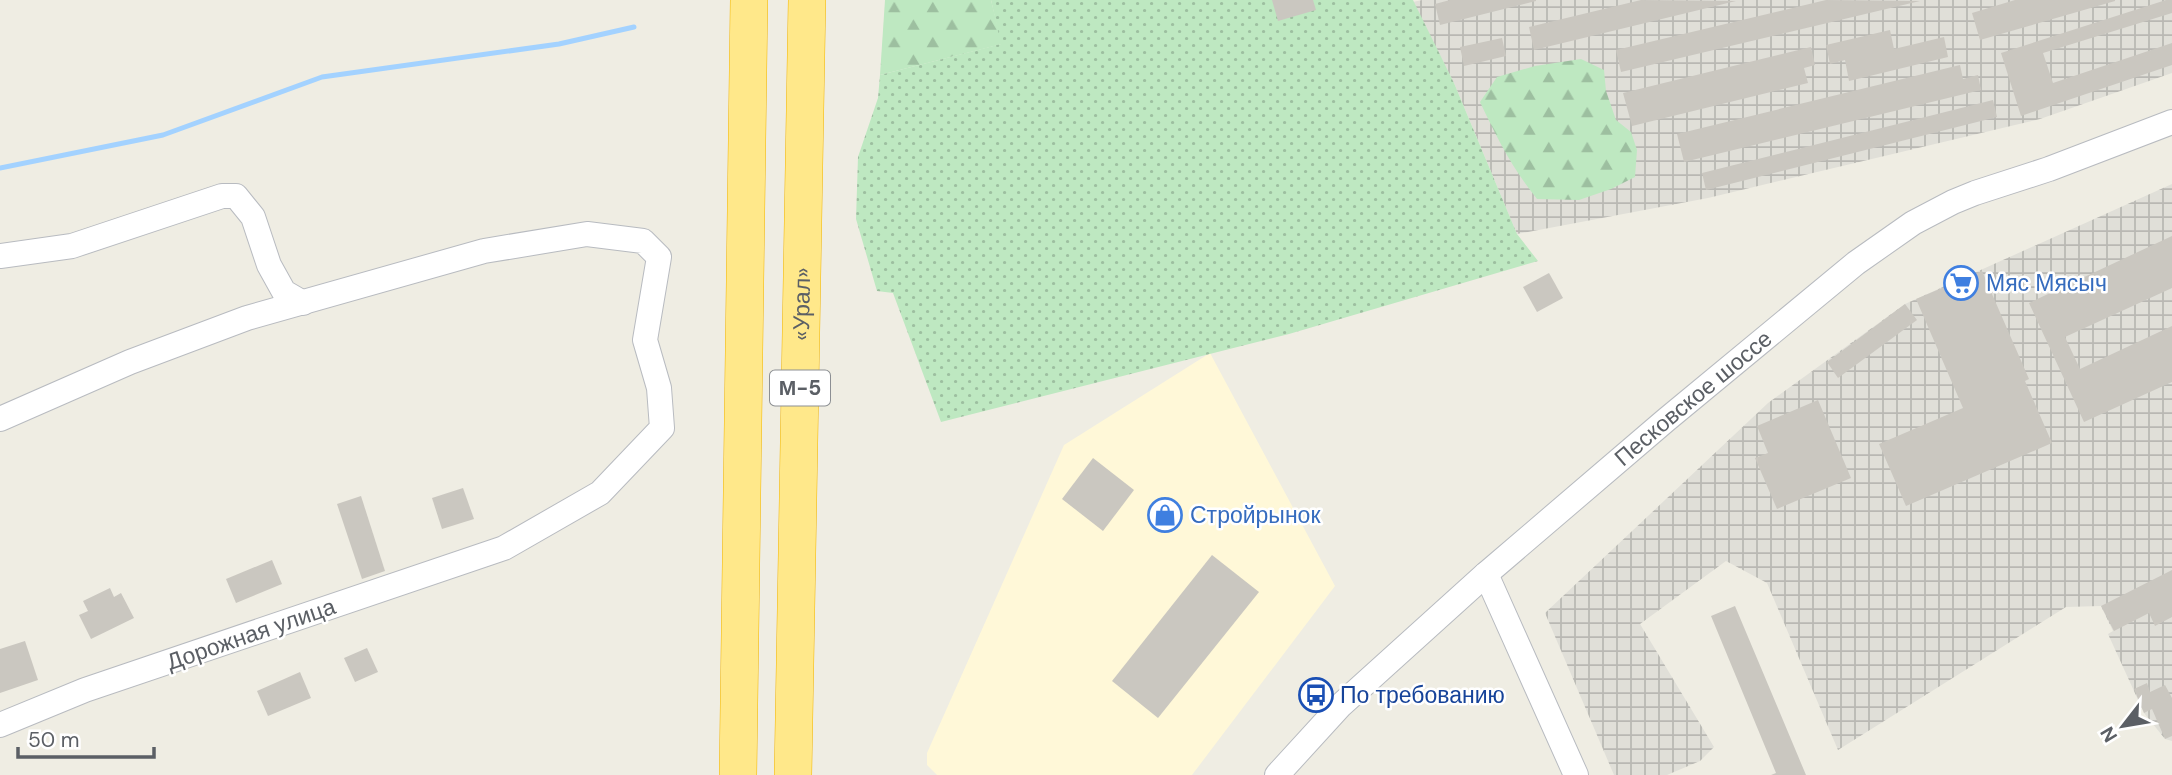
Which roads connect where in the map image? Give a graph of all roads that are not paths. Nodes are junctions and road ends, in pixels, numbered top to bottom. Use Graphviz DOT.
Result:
graph roads {
  1 [pos="749,0"];
  2 [pos="807,0"];
  3 [pos="2172,122"];
  4 [pos="0,256"];
  5 [pos="303,303"];
  6 [pos="0,419"];
  7 [pos="1486,574"];
  8 [pos="0,725"];
  9 [pos="738,775"];
  10 [pos="793,775"];
  11 [pos="1277,775"];
  12 [pos="1576,775"];
  1 -- 9 [label="highway, М-5"];
  2 -- 10 [label="highway, «Урал» / М-5"];
  3 -- 7 [label="street, Песковское шоссе"];
  4 -- 5 [label="street"];
  5 -- 6 [label="street"];
  5 -- 8 [label="street, Дорожная улица"];
  7 -- 11 [label="street, Песковское шоссе"];
  7 -- 12 [label="street"];
}
